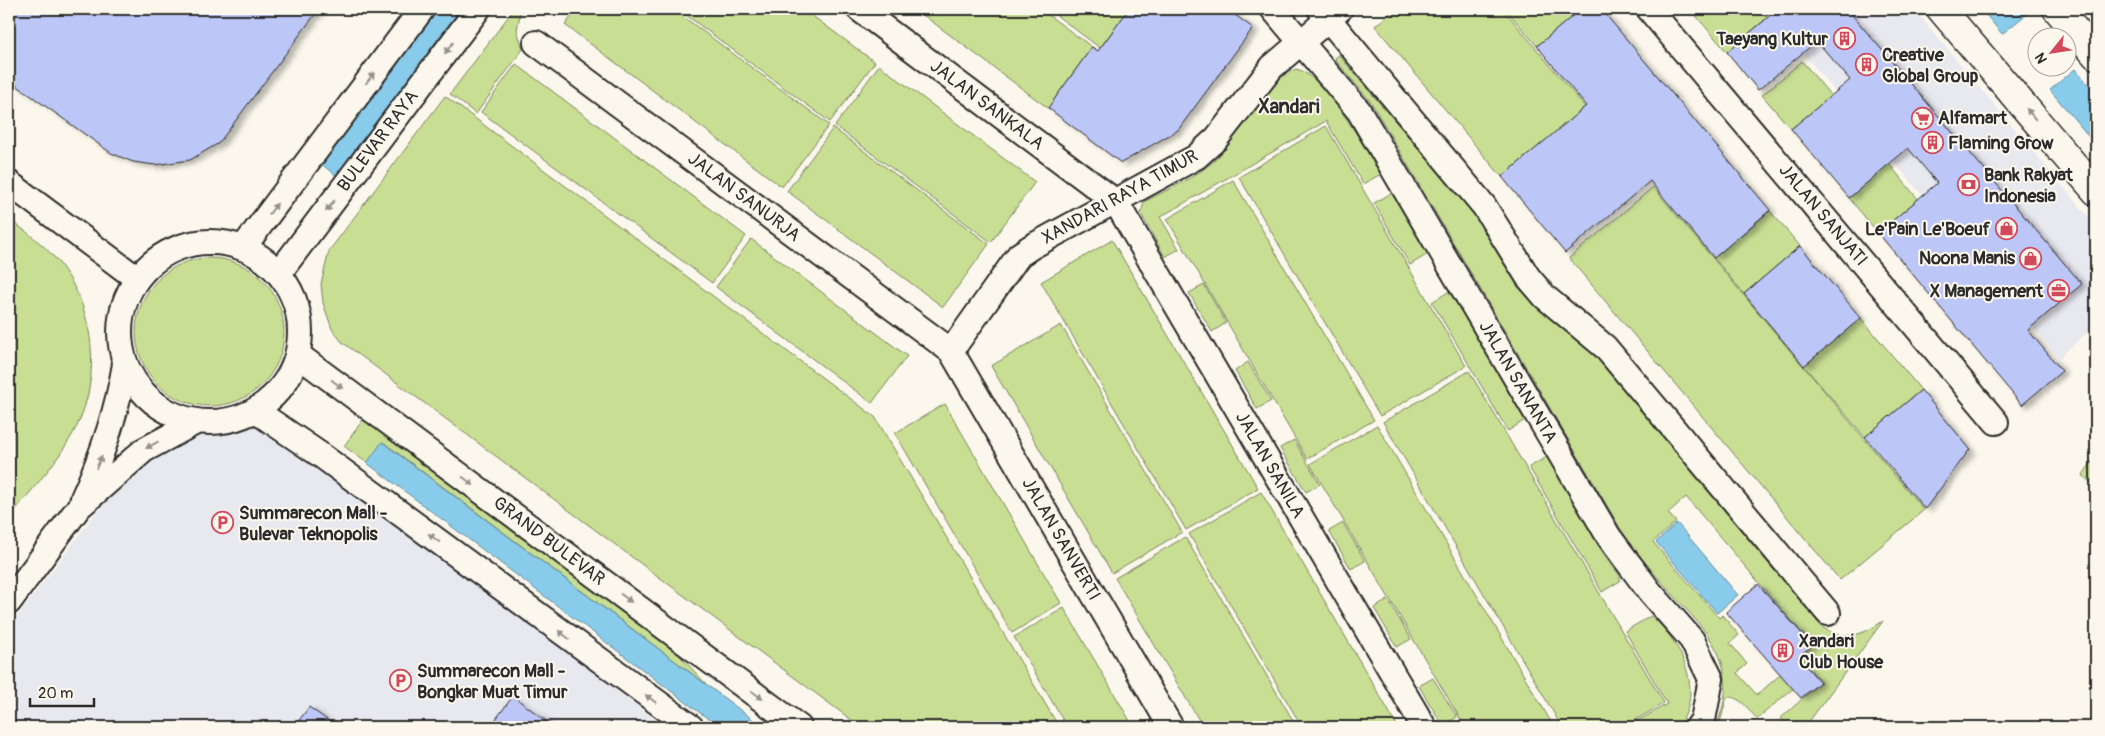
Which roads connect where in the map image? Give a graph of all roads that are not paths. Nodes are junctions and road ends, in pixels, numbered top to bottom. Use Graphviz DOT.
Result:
graph roads {
  1 [pos="422,9"];
  2 [pos="478,9"];
  3 [pos="859,9"];
  4 [pos="1272,9"];
  5 [pos="1649,9"];
  6 [pos="1941,9"];
  7 [pos="2057,9"];
  8 [pos="1330,12"];
  9 [pos="1301,40"];
  10 [pos="536,43"];
  11 [pos="2096,55"];
  12 [pos="9,183"];
  13 [pos="2096,191"];
  14 [pos="1116,202"];
  15 [pos="244,248"];
  16 [pos="279,273"];
  17 [pos="136,278"];
  18 [pos="951,352"];
  19 [pos="298,355"];
  20 [pos="125,364"];
  21 [pos="256,411"];
  22 [pos="196,422"];
  23 [pos="1996,422"];
  24 [pos="79,507"];
  25 [pos="9,602"];
  26 [pos="1828,613"];
  27 [pos="690,727"];
  28 [pos="800,727"];
  29 [pos="1171,727"];
  30 [pos="1424,727"];
  31 [pos="1698,727"];
  15 -- 1 [label="street, one-way"];
  2 -- 16 [label="street, BULEVAR RAYA, one-way"];
  3 -- 14 [label="street, JALAN SANKALA"];
  4 -- 9 [label="street, JALAN SANANTA"];
  5 -- 23 [label="street, JALAN SANJATI"];
  13 -- 6 [label="main road, one-way"];
  7 -- 11 [label="main road"];
  8 -- 9 [label="street, XANDARI RAYA TIMUR"];
  8 -- 26 [label="street"];
  9 -- 14 [label="street, XANDARI RAYA TIMUR"];
  9 -- 31 [label="street, JALAN SANANTA"];
  10 -- 18 [label="street, JALAN SANURJA"];
  12 -- 17 [label="street"];
  14 -- 18 [label="street, XANDARI RAYA TIMUR"];
  14 -- 30 [label="street, JALAN SANILA"];
  15 -- 16 [label="street"];
  15 -- 17 [label="street"];
  16 -- 19 [label="street"];
  17 -- 20 [label="street"];
  18 -- 29 [label="street, JALAN SANVERTI"];
  19 -- 21 [label="street"];
  19 -- 28 [label="street, GRAND BULEVAR, one-way"];
  20 -- 22 [label="street"];
  24 -- 20 [label="street, one-way"];
  21 -- 22 [label="street"];
  27 -- 21 [label="street, one-way"];
  22 -- 24 [label="street, one-way"];
  24 -- 25 [label="street"];
}
